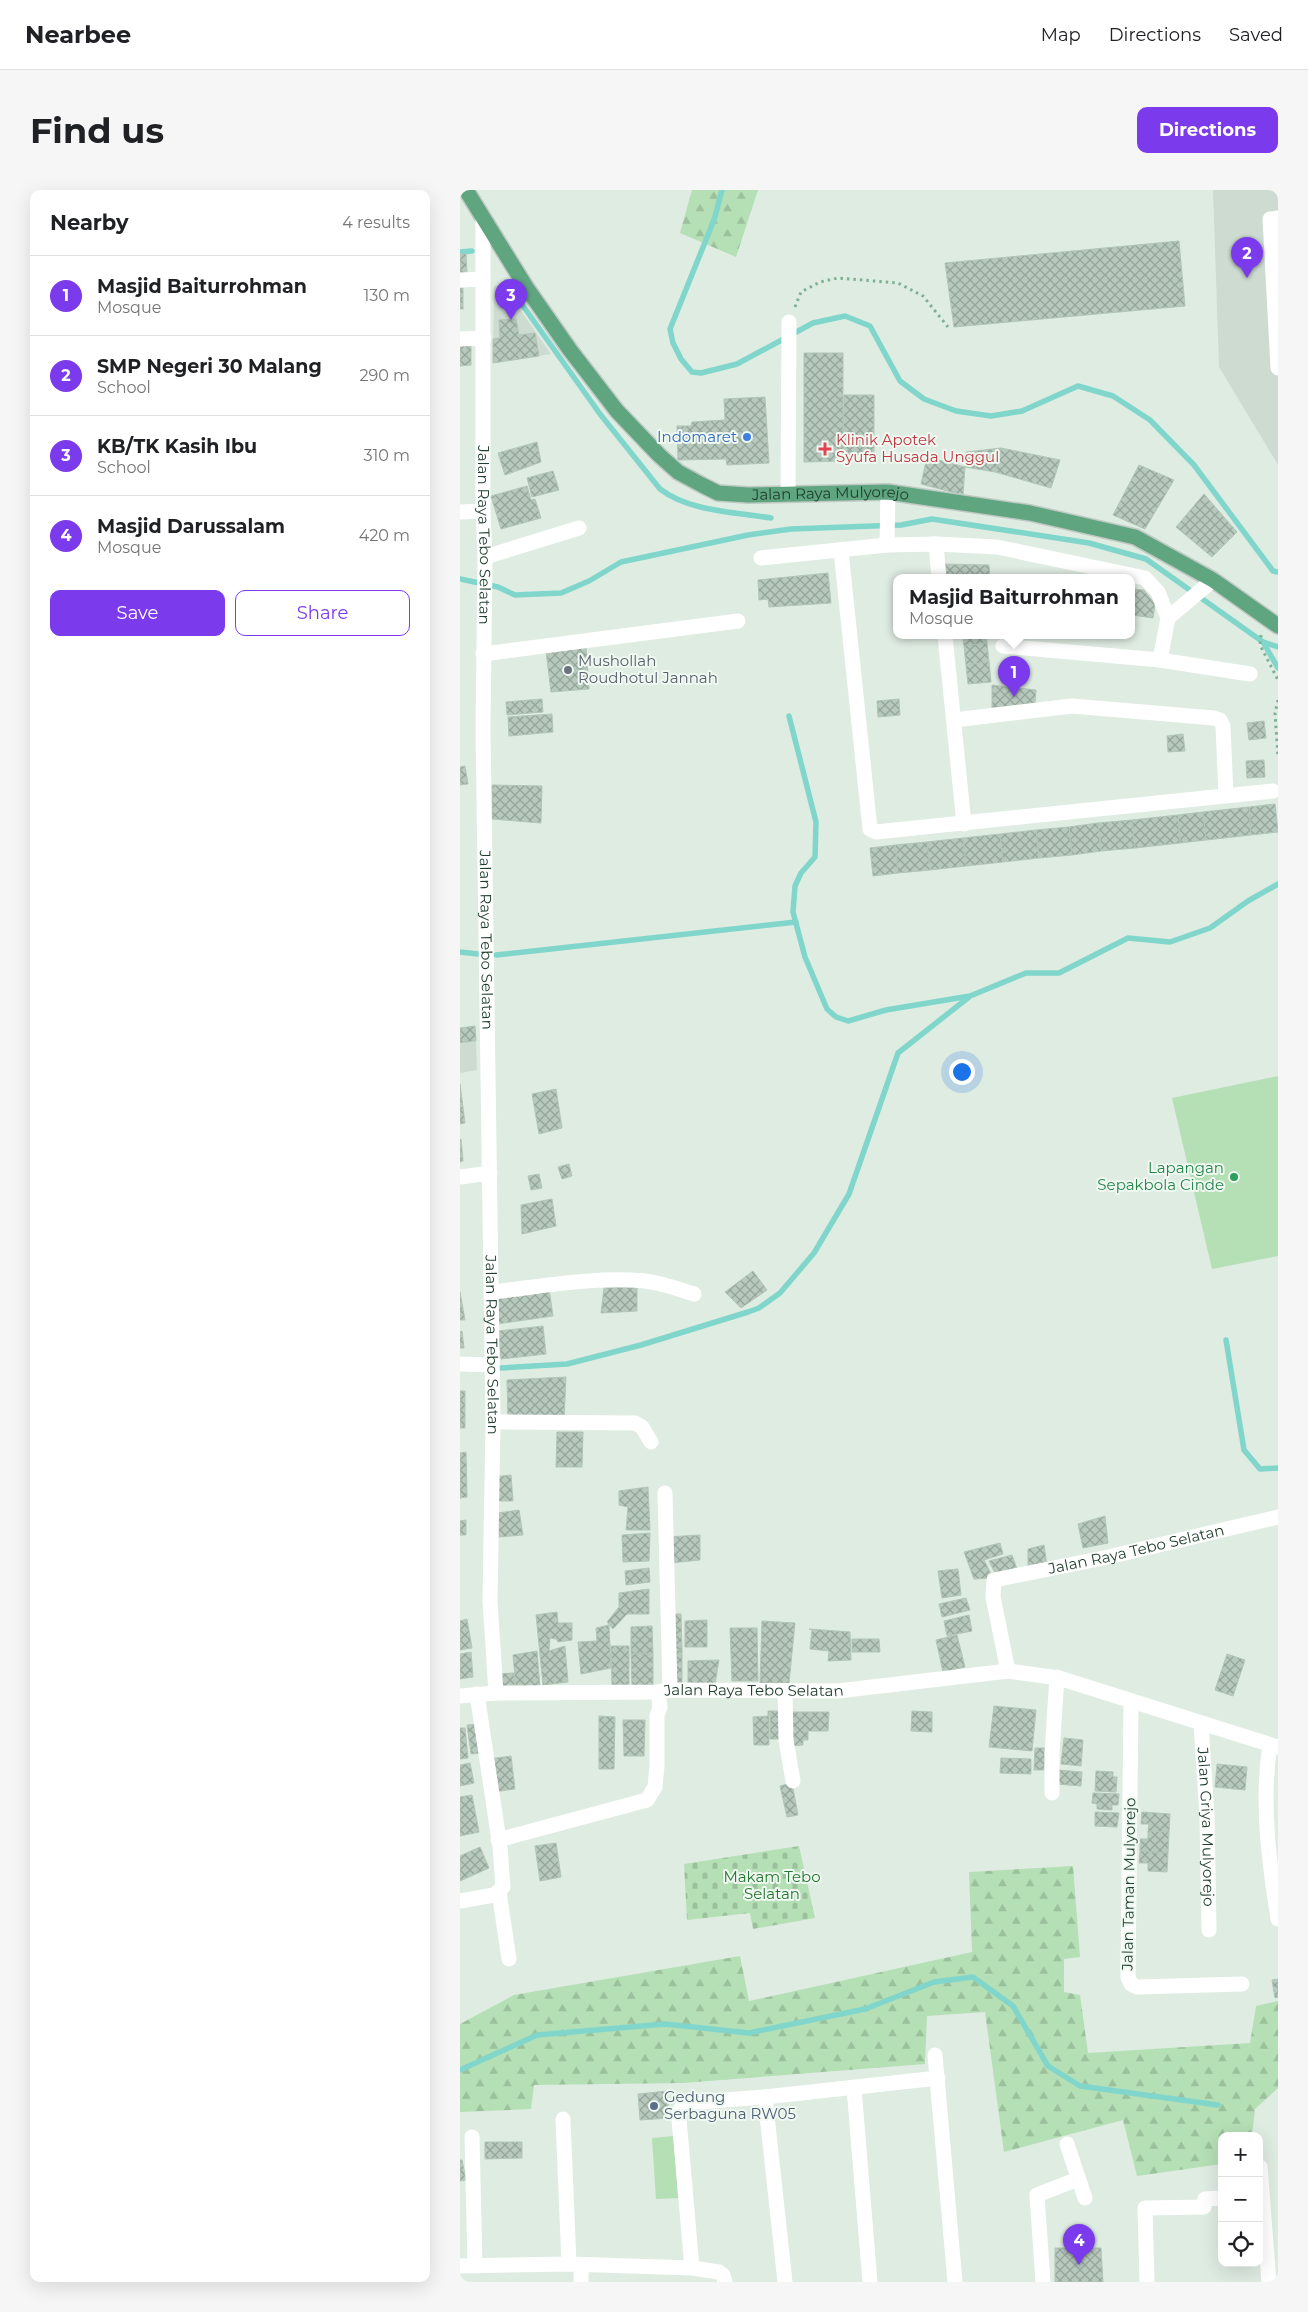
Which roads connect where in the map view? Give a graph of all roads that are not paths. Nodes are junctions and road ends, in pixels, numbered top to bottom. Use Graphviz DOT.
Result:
graph roads {
  1 [pos="466,190"];
  2 [pos="1278,218"];
  3 [pos="483,220"];
  4 [pos="483,278"];
  5 [pos="460,280"];
  6 [pos="789,322"];
  7 [pos="484,338"];
  8 [pos="460,339"];
  9 [pos="1278,368"];
  10 [pos="888,492"];
  11 [pos="788,494"];
  12 [pos="460,512"];
  13 [pos="483,512"];
  14 [pos="579,528"];
  15 [pos="886,540"];
  16 [pos="936,544"];
  17 [pos="840,551"];
  18 [pos="762,558"];
  19 [pos="485,564"];
  20 [pos="939,574"];
  21 [pos="1126,574"];
  22 [pos="1135,576"];
  23 [pos="1213,580"];
  24 [pos="1168,618"];
  25 [pos="738,622"];
  26 [pos="1278,626"];
  27 [pos="945,639"];
  28 [pos="1003,646"];
  29 [pos="483,654"];
  30 [pos="1160,660"];
  31 [pos="1250,674"];
  32 [pos="954,720"];
  33 [pos="1273,791"];
  34 [pos="1226,795"];
  35 [pos="964,824"];
  36 [pos="490,1173"];
  37 [pos="460,1177"];
  38 [pos="491,1292"];
  39 [pos="694,1294"];
  40 [pos="460,1364"];
  41 [pos="491,1364"];
  42 [pos="493,1422"];
  43 [pos="651,1442"];
  44 [pos="665,1493"];
  45 [pos="1278,1516"];
  46 [pos="1008,1671"];
  47 [pos="1057,1678"];
  48 [pos="664,1691"];
  49 [pos="785,1691"];
  50 [pos="496,1693"];
  51 [pos="477,1694"];
  52 [pos="460,1696"];
  53 [pos="1131,1701"];
  54 [pos="1202,1723"];
  55 [pos="1274,1746"];
  56 [pos="793,1781"];
  57 [pos="1052,1793"];
  58 [pos="498,1840"];
  59 [pos="499,1892"];
  60 [pos="460,1901"];
  61 [pos="1278,1919"];
  62 [pos="1209,1930"];
  63 [pos="509,1959"];
  64 [pos="1242,1984"];
  65 [pos="935,2055"];
  66 [pos="938,2078"];
  67 [pos="854,2088"];
  68 [pos="765,2097"];
  69 [pos="562,2119"];
  70 [pos="472,2137"];
  71 [pos="1067,2144"];
  72 [pos="1078,2179"];
  73 [pos="1085,2198"];
  74 [pos="1218,2198"];
  75 [pos="1263,2217"];
  76 [pos="475,2265"];
  77 [pos="575,2265"];
  78 [pos="460,2266"];
  79 [pos="692,2268"];
  80 [pos="581,2282"];
  81 [pos="725,2282"];
  82 [pos="785,2282"];
  83 [pos="870,2282"];
  84 [pos="955,2282"];
  85 [pos="1043,2282"];
  86 [pos="1147,2282"];
  87 [pos="1269,2282"];
  1 -- 3 [label="main road, Jalan Raya Tebo Selatan"];
  2 -- 9 [label="street"];
  3 -- 4 [label="street, Jalan Raya Tebo Selatan"];
  3 -- 11 [label="main road, Jalan Raya Mulyorejo"];
  4 -- 5 [label="street"];
  4 -- 7 [label="street, Jalan Raya Tebo Selatan"];
  6 -- 11 [label="street"];
  7 -- 8 [label="street"];
  7 -- 13 [label="street, Jalan Raya Tebo Selatan"];
  10 -- 11 [label="main road, Jalan Raya Mulyorejo"];
  10 -- 15 [label="street"];
  10 -- 23 [label="main road, Jalan Raya Mulyorejo"];
  12 -- 13 [label="street"];
  13 -- 19 [label="street, Jalan Raya Tebo Selatan"];
  14 -- 19 [label="street"];
  15 -- 16 [label="street"];
  15 -- 17 [label="street"];
  16 -- 20 [label="street"];
  16 -- 21 [label="street"];
  17 -- 18 [label="street"];
  17 -- 35 [label="street"];
  19 -- 29 [label="street, Jalan Raya Tebo Selatan"];
  22 -- 24 [label="street"];
  23 -- 24 [label="street"];
  23 -- 26 [label="main road, Jalan Raya Mulyorejo"];
  24 -- 30 [label="street"];
  25 -- 29 [label="street"];
  27 -- 32 [label="street"];
  28 -- 30 [label="street"];
  29 -- 36 [label="street, Jalan Raya Tebo Selatan"];
  30 -- 31 [label="street"];
  32 -- 34 [label="street"];
  32 -- 35 [label="street"];
  33 -- 34 [label="street"];
  34 -- 35 [label="street"];
  36 -- 37 [label="street"];
  36 -- 38 [label="street, Jalan Raya Tebo Selatan"];
  38 -- 39 [label="street"];
  38 -- 41 [label="street, Jalan Raya Tebo Selatan"];
  40 -- 41 [label="street"];
  41 -- 42 [label="street, Jalan Raya Tebo Selatan"];
  42 -- 43 [label="street"];
  42 -- 50 [label="street, Jalan Raya Tebo Selatan"];
  44 -- 48 [label="street"];
  45 -- 46 [label="street, Jalan Raya Tebo Selatan"];
  46 -- 47 [label="street, Jalan Raya Tebo Selatan"];
  46 -- 49 [label="street, Jalan Raya Tebo Selatan"];
  47 -- 53 [label="street, Jalan Raya Tebo Selatan"];
  47 -- 57 [label="street"];
  48 -- 49 [label="street, Jalan Raya Tebo Selatan"];
  48 -- 50 [label="street, Jalan Raya Tebo Selatan"];
  48 -- 58 [label="street"];
  49 -- 56 [label="street"];
  50 -- 51 [label="street, Jalan Raya Tebo Selatan"];
  51 -- 52 [label="street, Jalan Raya Tebo Selatan"];
  51 -- 58 [label="street"];
  53 -- 54 [label="street, Jalan Raya Tebo Selatan"];
  53 -- 64 [label="street, Jalan Taman Mulyorejo"];
  54 -- 55 [label="street, Jalan Raya Tebo Selatan"];
  54 -- 62 [label="street, Jalan Griya Mulyorejo"];
  55 -- 61 [label="street"];
  58 -- 59 [label="street"];
  59 -- 60 [label="street"];
  59 -- 63 [label="street"];
  65 -- 66 [label="street"];
  66 -- 67 [label="street"];
  66 -- 84 [label="street"];
  67 -- 68 [label="street"];
  67 -- 83 [label="street"];
  68 -- 79 [label="street"];
  68 -- 82 [label="street"];
  69 -- 77 [label="street"];
  70 -- 76 [label="street"];
  71 -- 72 [label="street"];
  72 -- 73 [label="street"];
  72 -- 85 [label="street"];
  74 -- 86 [label="street"];
  75 -- 87 [label="street"];
  76 -- 77 [label="street"];
  76 -- 78 [label="street"];
  77 -- 79 [label="street"];
  77 -- 80 [label="street"];
  79 -- 81 [label="street"];
}
